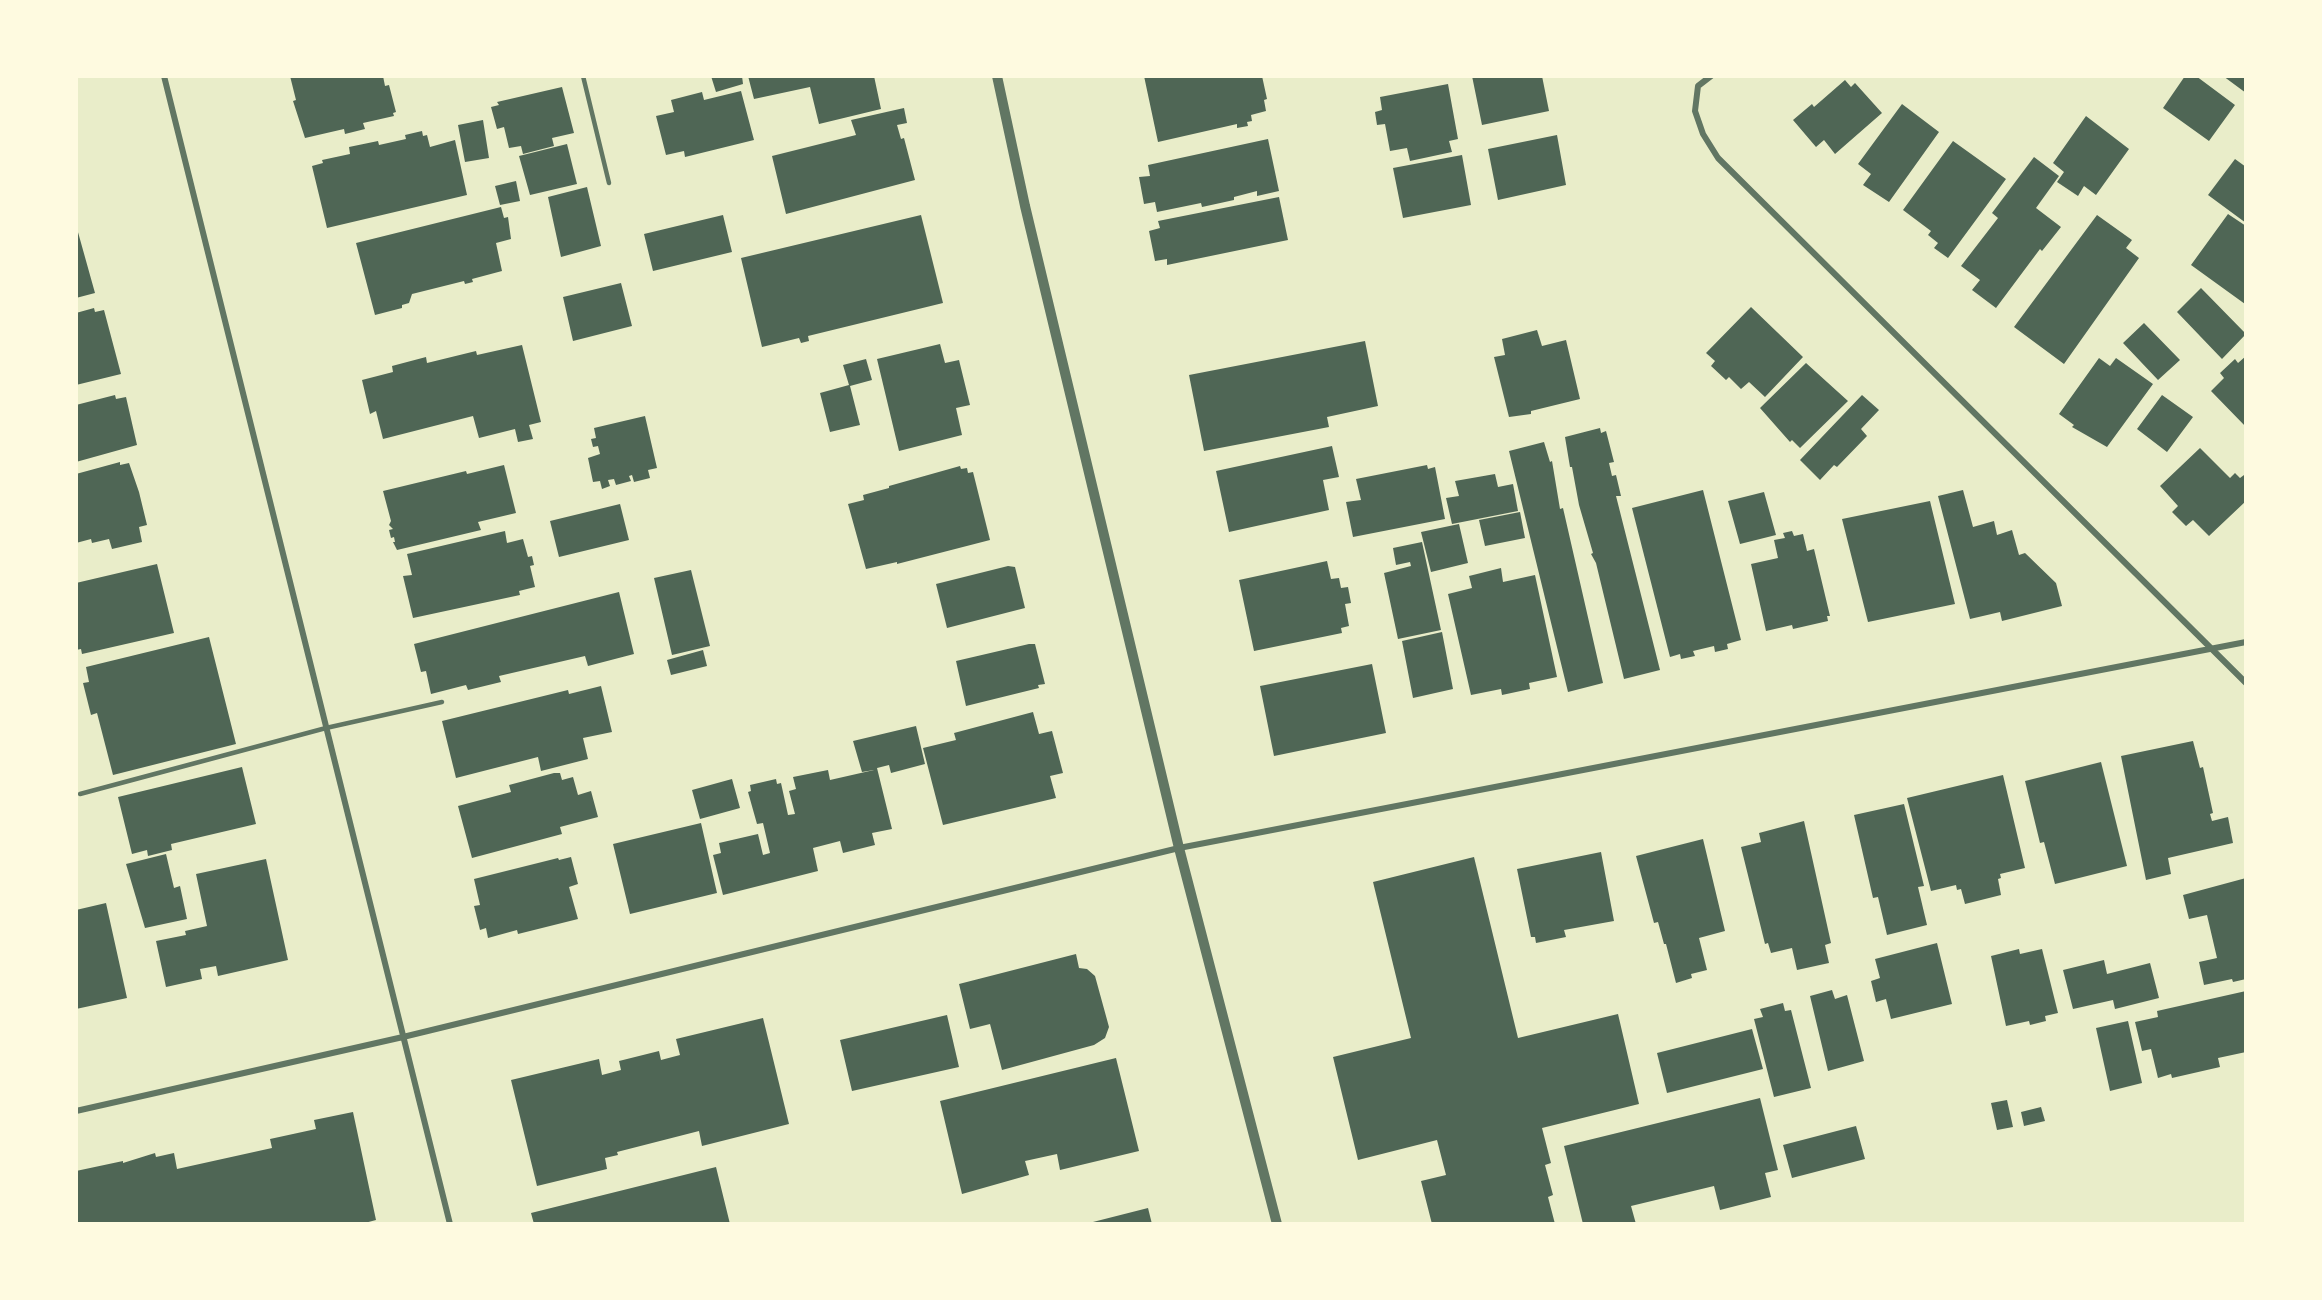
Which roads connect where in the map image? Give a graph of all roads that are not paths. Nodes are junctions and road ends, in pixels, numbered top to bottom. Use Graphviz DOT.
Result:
graph roads {
  1 [pos="164,76"];
  2 [pos="583,76"];
  3 [pos="996,76"];
  4 [pos="1711,76"];
  5 [pos="609,183"];
  6 [pos="2246,642"];
  7 [pos="2210,649"];
  8 [pos="2246,683"];
  9 [pos="442,702"];
  10 [pos="326,728"];
  11 [pos="80,794"];
  12 [pos="1179,848"];
  13 [pos="403,1037"];
  14 [pos="76,1111"];
  15 [pos="450,1224"];
  16 [pos="1277,1224"];
  1 -- 10 [label="street"];
  2 -- 5 [label="lane"];
  3 -- 12 [label="street"];
  4 -- 7 [label="street"];
  6 -- 7 [label="street"];
  7 -- 8 [label="street"];
  7 -- 12 [label="street"];
  9 -- 10 [label="lane"];
  10 -- 11 [label="lane"];
  10 -- 13 [label="street"];
  12 -- 13 [label="street"];
  12 -- 16 [label="street"];
  13 -- 14 [label="street"];
  13 -- 15 [label="street"];
}
